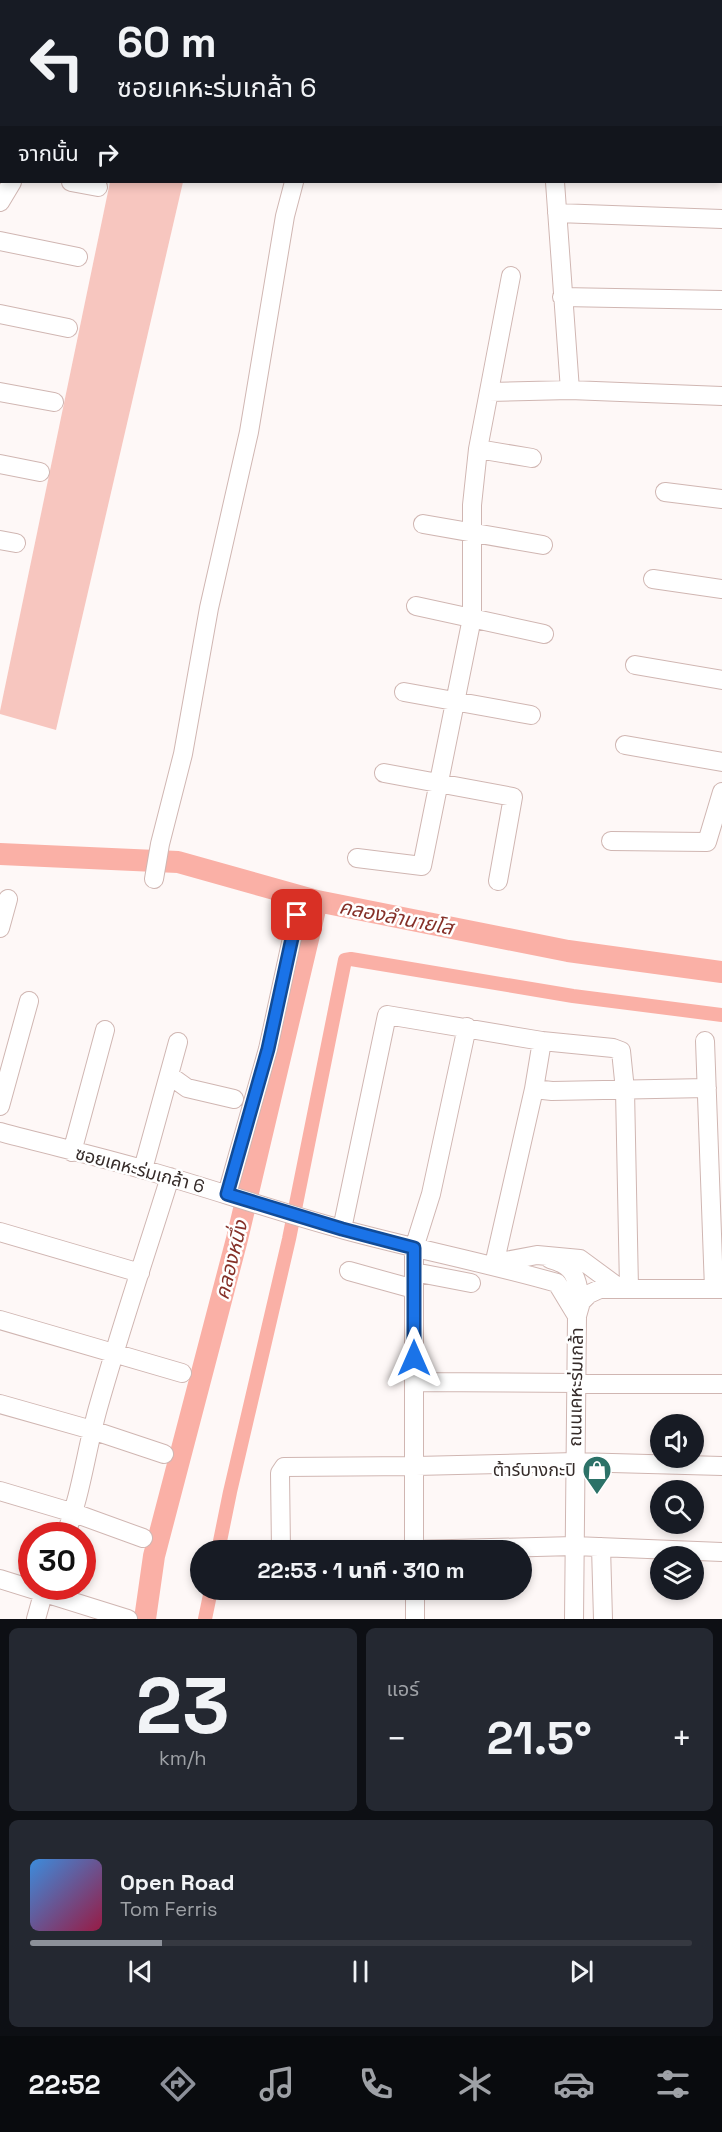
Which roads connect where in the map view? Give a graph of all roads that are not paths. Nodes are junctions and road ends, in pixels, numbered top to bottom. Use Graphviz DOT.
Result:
graph roads {
  1 [pos="11,183"];
  2 [pos="76,183"];
  3 [pos="294,183"];
  4 [pos="555,183"];
  5 [pos="98,187"];
  6 [pos="0,202"];
  7 [pos="557,213"];
  8 [pos="722,219"];
  9 [pos="0,241"];
  10 [pos="78,257"];
  11 [pos="511,276"];
  12 [pos="562,297"];
  13 [pos="722,300"];
  14 [pos="0,314"];
  15 [pos="68,328"];
  16 [pos="570,390"];
  17 [pos="0,392"];
  18 [pos="489,392"];
  19 [pos="722,396"];
  20 [pos="54,402"];
  21 [pos="478,449"];
  22 [pos="532,458"];
  23 [pos="0,464"];
  24 [pos="40,472"];
  25 [pos="665,492"];
  26 [pos="722,499"];
  27 [pos="423,524"];
  28 [pos="473,533"];
  29 [pos="543,545"];
  30 [pos="653,579"];
  31 [pos="722,589"];
  32 [pos="416,606"];
  33 [pos="472,618"];
  34 [pos="544,634"];
  35 [pos="635,665"];
  36 [pos="722,680"];
  37 [pos="404,692"];
  38 [pos="456,701"];
  39 [pos="531,715"];
  40 [pos="626,745"];
  41 [pos="722,762"];
  42 [pos="384,773"];
  43 [pos="440,783"];
  44 [pos="722,792"];
  45 [pos="611,841"];
  46 [pos="357,858"];
  47 [pos="154,879"];
  48 [pos="498,881"];
  49 [pos="8,899"];
  50 [pos="297,915"];
  51 [pos="0,928"];
  52 [pos="28,1001"];
  53 [pos="467,1027"];
  54 [pos="105,1030"];
  55 [pos="542,1041"];
  56 [pos="705,1041"];
  57 [pos="178,1042"];
  58 [pos="169,1075"];
  59 [pos="707,1088"];
  60 [pos="534,1089"];
  61 [pos="625,1090"];
  62 [pos="234,1099"];
  63 [pos="0,1106"];
  64 [pos="0,1132"];
  65 [pos="72,1152"];
  66 [pos="143,1169"];
  67 [pos="170,1177"];
  68 [pos="231,1196"];
  69 [pos="342,1229"];
  70 [pos="0,1232"];
  71 [pos="414,1248"];
  72 [pos="537,1255"];
  73 [pos="492,1264"];
  74 [pos="349,1271"];
  75 [pos="140,1273"];
  76 [pos="414,1280"];
  77 [pos="471,1283"];
  78 [pos="624,1288"];
  79 [pos="718,1289"];
  80 [pos="580,1309"];
  81 [pos="0,1320"];
  82 [pos="114,1352"];
  83 [pos="182,1372"];
  84 [pos="414,1382"];
  85 [pos="576,1384"];
  86 [pos="722,1384"];
  87 [pos="0,1404"];
  88 [pos="92,1430"];
  89 [pos="164,1454"];
  90 [pos="575,1462"];
  91 [pos="416,1466"];
  92 [pos="722,1466"];
  93 [pos="0,1491"];
  94 [pos="74,1513"];
  95 [pos="70,1522"];
  96 [pos="143,1538"];
  97 [pos="281,1540"];
  98 [pos="414,1540"];
  99 [pos="574,1546"];
  100 [pos="532,1547"];
  101 [pos="601,1547"];
  102 [pos="722,1552"];
  103 [pos="0,1579"];
  104 [pos="18,1584"];
  105 [pos="41,1600"];
  106 [pos="73,1600"];
  107 [pos="415,1600"];
  108 [pos="36,1619"];
  109 [pos="128,1619"];
  110 [pos="415,1619"];
  111 [pos="574,1619"];
  112 [pos="603,1619"];
  1 -- 6 [label="street"];
  2 -- 5 [label="street"];
  3 -- 47 [label="street"];
  4 -- 7 [label="street"];
  7 -- 8 [label="street"];
  7 -- 12 [label="street"];
  9 -- 10 [label="street"];
  11 -- 18 [label="street"];
  12 -- 13 [label="street"];
  12 -- 16 [label="street"];
  14 -- 15 [label="street"];
  16 -- 18 [label="street"];
  16 -- 19 [label="street"];
  17 -- 20 [label="street"];
  18 -- 21 [label="street"];
  21 -- 22 [label="street"];
  21 -- 28 [label="street"];
  23 -- 24 [label="street"];
  25 -- 26 [label="street"];
  27 -- 28 [label="street"];
  28 -- 29 [label="street"];
  28 -- 33 [label="street"];
  30 -- 31 [label="street"];
  32 -- 33 [label="street"];
  33 -- 34 [label="street"];
  33 -- 38 [label="street"];
  35 -- 36 [label="street"];
  37 -- 38 [label="street"];
  38 -- 39 [label="street"];
  38 -- 43 [label="street"];
  40 -- 41 [label="street"];
  42 -- 43 [label="street"];
  43 -- 46 [label="street"];
  43 -- 48 [label="street"];
  44 -- 45 [label="street"];
  49 -- 51 [label="street"];
  50 -- 68 [label="street"];
  52 -- 63 [label="street"];
  53 -- 55 [label="street"];
  53 -- 69 [label="street"];
  53 -- 71 [label="street"];
  54 -- 65 [label="street"];
  55 -- 60 [label="street"];
  55 -- 61 [label="street"];
  56 -- 59 [label="street"];
  57 -- 58 [label="street"];
  58 -- 62 [label="street"];
  58 -- 66 [label="street"];
  59 -- 61 [label="street"];
  59 -- 79 [label="street"];
  60 -- 61 [label="street"];
  60 -- 73 [label="street"];
  61 -- 78 [label="street"];
  64 -- 65 [label="street, ซอยเคหะร่มเกล้า 6"];
  65 -- 66 [label="street, ซอยเคหะร่มเกล้า 6"];
  66 -- 67 [label="street, ซอยเคหะร่มเกล้า 6"];
  67 -- 68 [label="street, ซอยเคหะร่มเกล้า 6"];
  67 -- 75 [label="street"];
  68 -- 69 [label="street, ซอยเคหะร่มเกล้า 6"];
  69 -- 71 [label="street, ซอยเคหะร่มเกล้า 6"];
  70 -- 75 [label="street"];
  71 -- 73 [label="street, ซอยเคหะร่มเกล้า 6"];
  71 -- 76 [label="street"];
  72 -- 73 [label="street, ซอยเคหะร่มเกล้า 6"];
  72 -- 78 [label="street, ซอยเคหะร่มเกล้า 6"];
  72 -- 80 [label="street, ซอยเคหะร่มเกล้า 6"];
  73 -- 80 [label="street, ซอยเคหะร่มเกล้า 6"];
  74 -- 76 [label="street"];
  75 -- 82 [label="street"];
  76 -- 77 [label="street"];
  76 -- 84 [label="street"];
  78 -- 79 [label="street, ถนนเคหะร่มเกล้า"];
  78 -- 80 [label="street, ถนนเคหะร่มเกล้า"];
  80 -- 85 [label="street, ถนนเคหะร่มเกล้า"];
  81 -- 82 [label="street"];
  82 -- 83 [label="street"];
  82 -- 88 [label="street"];
  84 -- 85 [label="street"];
  84 -- 91 [label="street"];
  85 -- 86 [label="street"];
  85 -- 90 [label="street, ถนนเคหะร่มเกล้า"];
  87 -- 88 [label="street"];
  88 -- 89 [label="street"];
  88 -- 94 [label="street"];
  90 -- 91 [label="street"];
  90 -- 92 [label="street"];
  90 -- 99 [label="street, ถนนเคหะร่มเกล้า"];
  91 -- 97 [label="street"];
  91 -- 98 [label="street"];
  93 -- 94 [label="street"];
  94 -- 95 [label="street"];
  94 -- 96 [label="street"];
  99 -- 100 [label="street"];
  99 -- 101 [label="street"];
  99 -- 111 [label="street, ถนนเคหะร่มเกล้า"];
  101 -- 102 [label="street"];
  101 -- 112 [label="street"];
  103 -- 104 [label="street"];
  105 -- 108 [label="street"];
  106 -- 109 [label="street"];
  107 -- 110 [label="street"];
}
